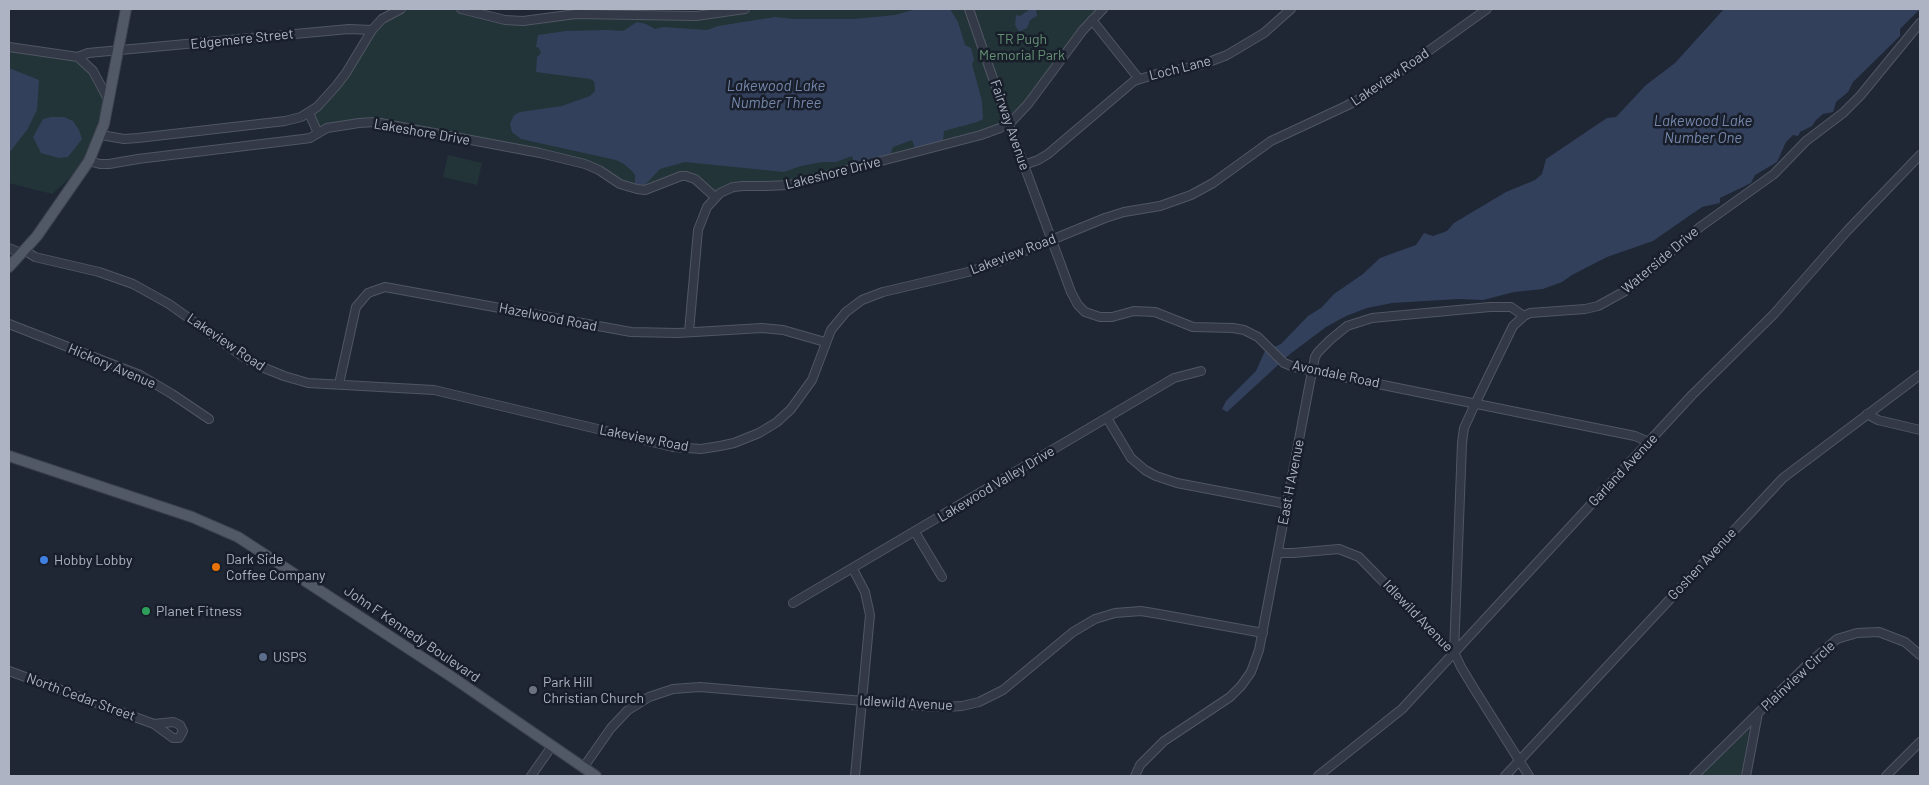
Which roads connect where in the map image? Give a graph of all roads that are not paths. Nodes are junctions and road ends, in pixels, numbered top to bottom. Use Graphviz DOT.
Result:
graph roads {
  1 [pos="126,9"];
  2 [pos="401,9"];
  3 [pos="461,9"];
  4 [pos="745,9"];
  5 [pos="969,9"];
  6 [pos="1102,9"];
  7 [pos="1291,9"];
  8 [pos="1487,9"];
  9 [pos="627,12"];
  10 [pos="1092,20"];
  11 [pos="1920,23"];
  12 [pos="372,30"];
  13 [pos="9,48"];
  14 [pos="118,50"];
  15 [pos="78,57"];
  16 [pos="1139,79"];
  17 [pos="108,99"];
  18 [pos="309,113"];
  19 [pos="1008,122"];
  20 [pos="318,133"];
  21 [pos="101,135"];
  22 [pos="1920,155"];
  23 [pos="89,161"];
  24 [pos="1024,165"];
  25 [pos="715,197"];
  26 [pos="1051,240"];
  27 [pos="9,248"];
  28 [pos="22,252"];
  29 [pos="9,267"];
  30 [pos="1524,316"];
  31 [pos="9,324"];
  32 [pos="689,332"];
  33 [pos="825,342"];
  34 [pos="1312,370"];
  35 [pos="1201,372"];
  36 [pos="1920,376"];
  37 [pos="340,384"];
  38 [pos="1475,404"];
  39 [pos="1867,414"];
  40 [pos="1107,418"];
  41 [pos="209,419"];
  42 [pos="1920,430"];
  43 [pos="1648,442"];
  44 [pos="9,456"];
  45 [pos="1287,504"];
  46 [pos="915,532"];
  47 [pos="1278,553"];
  48 [pos="853,569"];
  49 [pos="942,577"];
  50 [pos="792,604"];
  51 [pos="1263,633"];
  52 [pos="1454,652"];
  53 [pos="1920,655"];
  54 [pos="9,671"];
  55 [pos="862,701"];
  56 [pos="1758,713"];
  57 [pos="154,724"];
  58 [pos="1920,742"];
  59 [pos="552,746"];
  60 [pos="1519,761"];
  61 [pos="583,768"];
  62 [pos="531,776"];
  63 [pos="596,776"];
  64 [pos="855,776"];
  65 [pos="1135,776"];
  66 [pos="1318,776"];
  67 [pos="1505,776"];
  68 [pos="1529,776"];
  69 [pos="1694,776"];
  70 [pos="1746,776"];
  71 [pos="1886,776"];
  1 -- 14 [label="main road"];
  2 -- 12 [label="street"];
  3 -- 9 [label="street"];
  4 -- 9 [label="street"];
  5 -- 19 [label="street, Fairway Avenue"];
  6 -- 10 [label="street, Lakeshore Drive"];
  7 -- 16 [label="street, Loch Lane"];
  8 -- 26 [label="street, Lakeview Road"];
  10 -- 16 [label="street"];
  10 -- 19 [label="street, Lakeshore Drive"];
  11 -- 30 [label="street, Waterside Drive"];
  12 -- 14 [label="street, Edgemere Street"];
  12 -- 18 [label="street"];
  13 -- 15 [label="street, Edgemere Street"];
  14 -- 15 [label="street, Edgemere Street"];
  14 -- 17 [label="main road"];
  15 -- 17 [label="street"];
  16 -- 24 [label="street, Loch Lane"];
  17 -- 21 [label="main road"];
  18 -- 20 [label="street"];
  18 -- 21 [label="street"];
  19 -- 24 [label="street, Fairway Avenue"];
  19 -- 25 [label="street, Lakeshore Drive"];
  20 -- 23 [label="street, Lakeshore Drive"];
  20 -- 25 [label="street, Lakeshore Drive"];
  21 -- 23 [label="main road"];
  22 -- 43 [label="street, Garland Avenue"];
  23 -- 28 [label="main road"];
  24 -- 26 [label="street, Fairway Avenue"];
  25 -- 32 [label="street"];
  26 -- 33 [label="street, Lakeview Road"];
  26 -- 34 [label="street, Avondale Road"];
  27 -- 28 [label="street, Lakeview Road"];
  28 -- 29 [label="main road"];
  28 -- 37 [label="street, Lakeview Road"];
  30 -- 34 [label="street, East H Avenue"];
  30 -- 38 [label="street"];
  31 -- 41 [label="street, Hickory Avenue"];
  32 -- 33 [label="street, Hazelwood Road"];
  32 -- 37 [label="street, Hazelwood Road"];
  33 -- 37 [label="street, Lakeview Road"];
  34 -- 38 [label="street, Avondale Road"];
  34 -- 45 [label="street, East H Avenue"];
  35 -- 40 [label="street, Lakewood Valley Drive"];
  36 -- 39 [label="street, Goshen Avenue"];
  38 -- 43 [label="street, Avondale Road"];
  38 -- 52 [label="street"];
  39 -- 42 [label="street"];
  39 -- 60 [label="street, Goshen Avenue"];
  40 -- 45 [label="street"];
  40 -- 46 [label="street, Lakewood Valley Drive"];
  43 -- 52 [label="street, Garland Avenue"];
  44 -- 59 [label="main road, John F Kennedy Boulevard"];
  45 -- 47 [label="street, East H Avenue"];
  46 -- 48 [label="street, Lakewood Valley Drive"];
  46 -- 49 [label="street"];
  47 -- 51 [label="street, East H Avenue"];
  47 -- 52 [label="street, Idlewild Avenue"];
  48 -- 50 [label="street, Lakewood Valley Drive"];
  48 -- 55 [label="street"];
  51 -- 55 [label="street, Idlewild Avenue"];
  51 -- 65 [label="street, East H Avenue"];
  52 -- 60 [label="street, Idlewild Avenue"];
  52 -- 66 [label="street, Garland Avenue"];
  53 -- 56 [label="street, Plainview Circle"];
  54 -- 57 [label="street, North Cedar Street"];
  55 -- 61 [label="street, Idlewild Avenue"];
  55 -- 64 [label="street"];
  56 -- 69 [label="street, Plainview Circle"];
  56 -- 70 [label="street"];
  58 -- 71 [label="street"];
  59 -- 61 [label="main road, John F Kennedy Boulevard"];
  59 -- 62 [label="street"];
  60 -- 67 [label="street, Goshen Avenue"];
  60 -- 68 [label="street, Idlewild Avenue"];
  61 -- 63 [label="main road, John F Kennedy Boulevard"];
}
